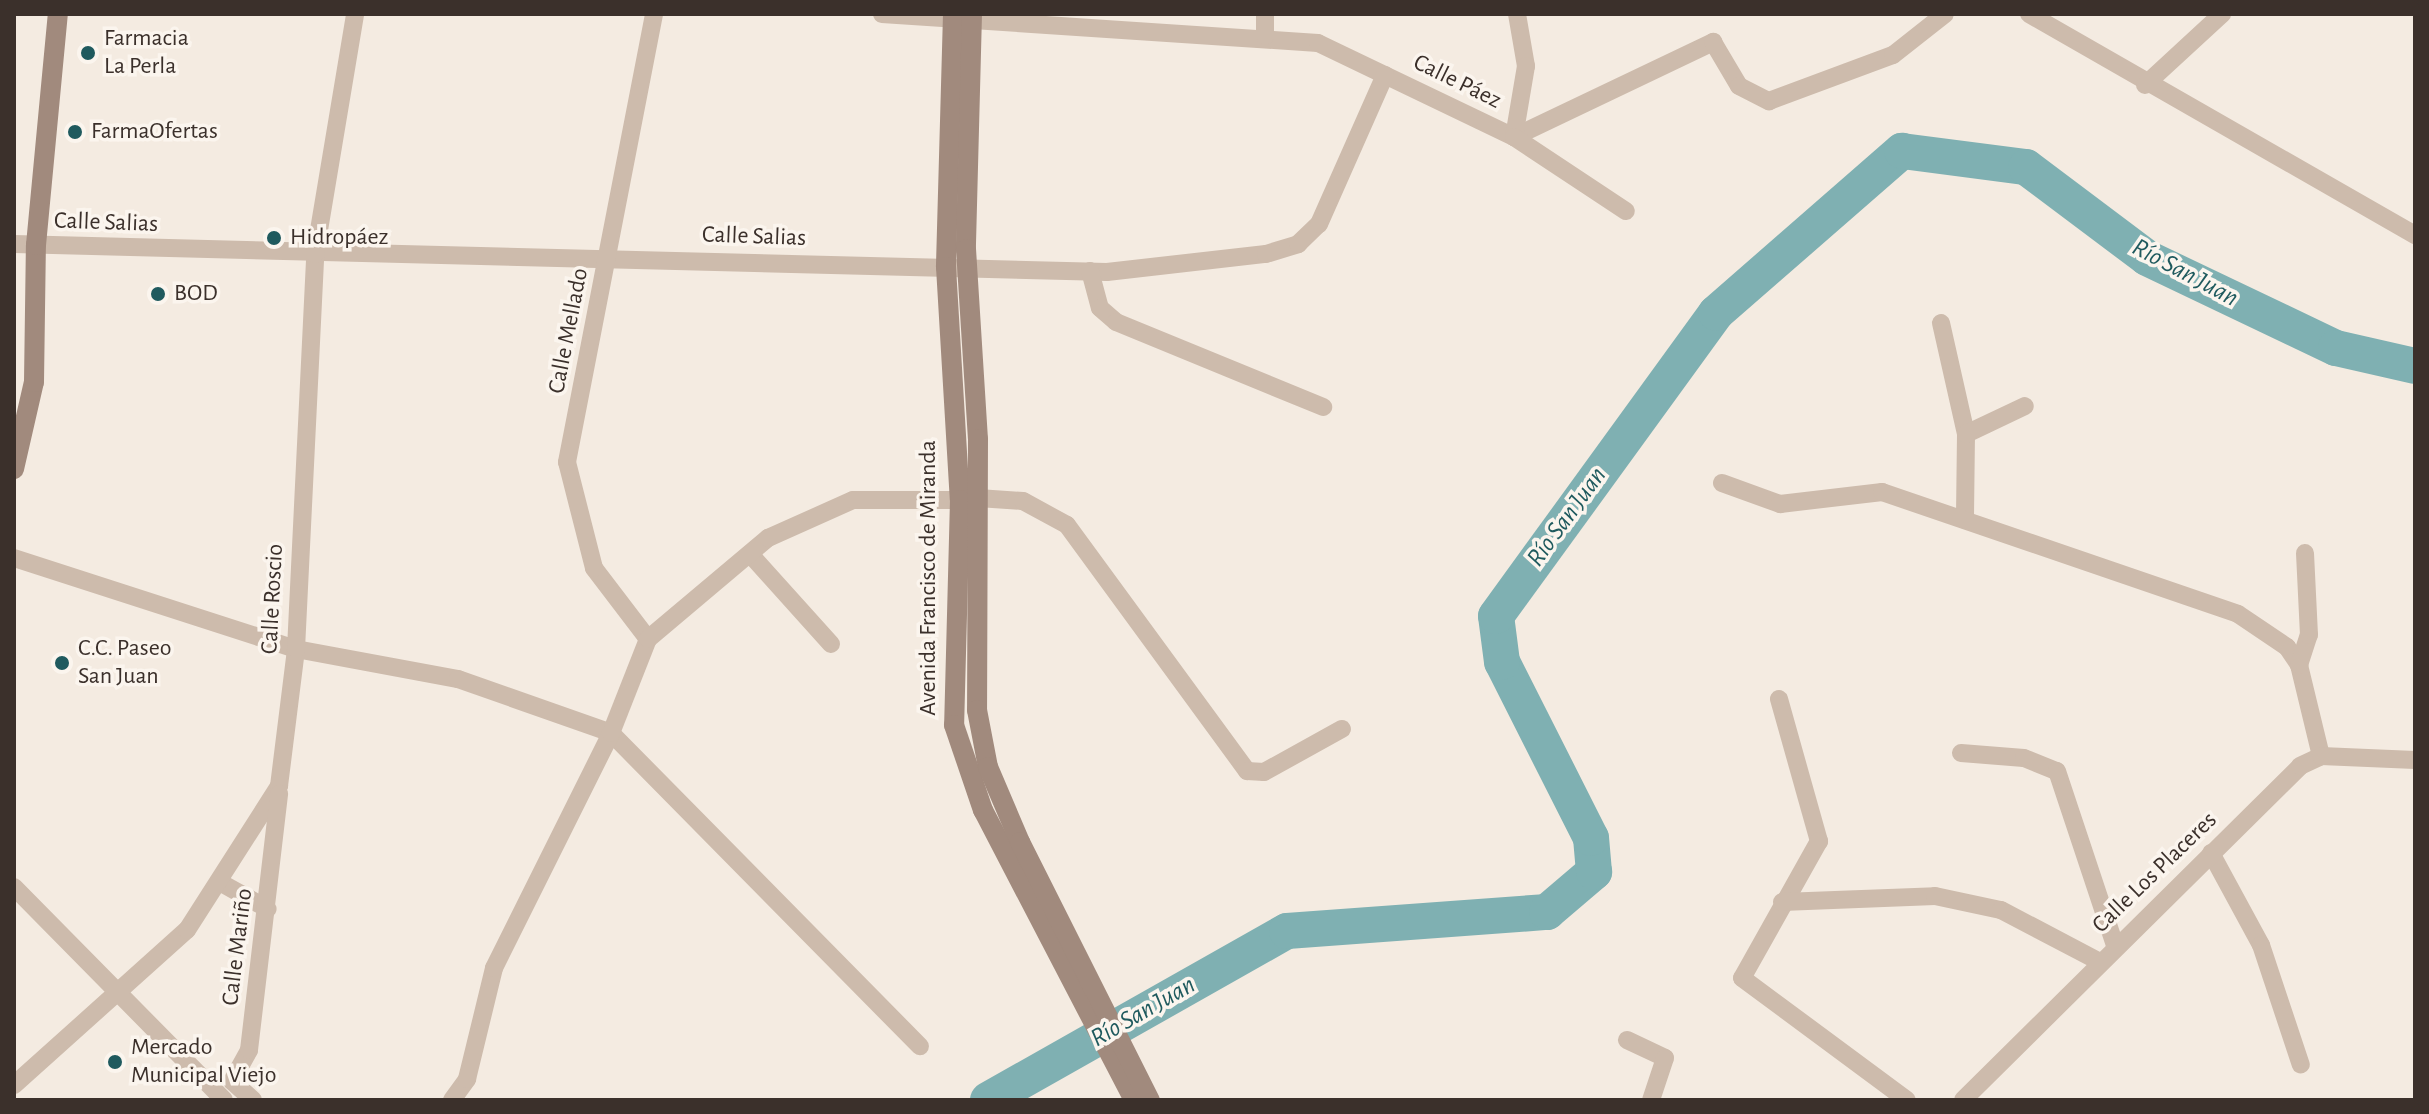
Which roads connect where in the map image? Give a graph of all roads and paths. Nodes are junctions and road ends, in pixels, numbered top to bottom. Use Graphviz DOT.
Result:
graph roads {
  1 [pos="58,14"];
  2 [pos="355,14"];
  3 [pos="654,14"];
  4 [pos="882,14"];
  5 [pos="1265,14"];
  6 [pos="1517,14"];
  7 [pos="1945,14"];
  8 [pos="2029,14"];
  9 [pos="2222,14"];
  10 [pos="962,18"];
  11 [pos="1265,36"];
  12 [pos="1385,75"];
  13 [pos="2145,85"];
  14 [pos="1514,137"];
  15 [pos="1626,211"];
  16 [pos="2415,235"];
  17 [pos="14,244"];
  18 [pos="36,245"];
  19 [pos="315,254"];
  20 [pos="608,257"];
  21 [pos="946,267"];
  22 [pos="967,269"];
  23 [pos="1090,271"];
  24 [pos="1941,323"];
  25 [pos="2025,406"];
  26 [pos="1323,407"];
  27 [pos="1966,434"];
  28 [pos="14,469"];
  29 [pos="1722,483"];
  30 [pos="969,499"];
  31 [pos="1965,520"];
  32 [pos="2305,553"];
  33 [pos="750,554"];
  34 [pos="14,558"];
  35 [pos="648,639"];
  36 [pos="831,644"];
  37 [pos="296,649"];
  38 [pos="2299,665"];
  39 [pos="1779,699"];
  40 [pos="1342,729"];
  41 [pos="611,733"];
  42 [pos="1961,753"];
  43 [pos="2321,756"];
  44 [pos="2415,760"];
  45 [pos="279,786"];
  46 [pos="2211,853"];
  47 [pos="223,884"];
  48 [pos="14,887"];
  49 [pos="1782,902"];
  50 [pos="268,909"];
  51 [pos="2115,945"];
  52 [pos="1066,951"];
  53 [pos="2098,961"];
  54 [pos="116,989"];
  55 [pos="1627,1040"];
  56 [pos="920,1046"];
  57 [pos="2301,1065"];
  58 [pos="202,1078"];
  59 [pos="232,1081"];
  60 [pos="14,1085"];
  61 [pos="224,1100"];
  62 [pos="253,1100"];
  63 [pos="452,1100"];
  64 [pos="1134,1100"];
  65 [pos="1150,1100"];
  66 [pos="1651,1100"];
  67 [pos="1907,1100"];
  68 [pos="1963,1100"];
  1 -- 18 [label="main road"];
  2 -- 19 [label="street, Calle Roscio"];
  3 -- 20 [label="street, Calle Mellado"];
  4 -- 10 [label="street, Calle Páez"];
  5 -- 11 [label="street"];
  6 -- 14 [label="street"];
  7 -- 14 [label="street, Calle Páez"];
  8 -- 13 [label="street"];
  9 -- 13 [label="street"];
  10 -- 11 [label="street, Calle Páez"];
  10 -- 21 [label="main road, Avenida Francisco de Miranda"];
  10 -- 22 [label="main road, Avenida Francisco de Miranda"];
  11 -- 12 [label="street, Calle Páez"];
  12 -- 14 [label="street, Calle Páez"];
  12 -- 23 [label="street, Calle Salias"];
  13 -- 16 [label="street"];
  14 -- 15 [label="street"];
  17 -- 18 [label="street, Calle Salias"];
  18 -- 19 [label="street, Calle Salias"];
  18 -- 28 [label="main road"];
  19 -- 20 [label="street, Calle Salias"];
  19 -- 37 [label="street, Calle Roscio"];
  20 -- 21 [label="street, Calle Salias"];
  20 -- 35 [label="street, Calle Mellado"];
  21 -- 22 [label="street, Calle Salias"];
  21 -- 30 [label="main road, Avenida Francisco de Miranda"];
  22 -- 23 [label="street, Calle Salias"];
  22 -- 30 [label="main road, Avenida Francisco de Miranda"];
  23 -- 26 [label="street"];
  24 -- 27 [label="street"];
  25 -- 27 [label="street"];
  27 -- 31 [label="street"];
  29 -- 31 [label="street"];
  30 -- 33 [label="street"];
  30 -- 40 [label="street"];
  30 -- 52 [label="main road, Avenida Francisco de Miranda"];
  31 -- 38 [label="street"];
  32 -- 38 [label="street"];
  33 -- 35 [label="street"];
  33 -- 36 [label="street"];
  34 -- 37 [label="street"];
  35 -- 41 [label="street"];
  37 -- 41 [label="street"];
  37 -- 45 [label="street, Calle Roscio"];
  38 -- 43 [label="street"];
  39 -- 49 [label="street"];
  41 -- 56 [label="street"];
  41 -- 63 [label="street"];
  42 -- 51 [label="street"];
  43 -- 44 [label="street"];
  43 -- 46 [label="street, Calle Los Placeres"];
  45 -- 47 [label="street, Calle Roscio"];
  45 -- 50 [label="street, Calle Mariño"];
  46 -- 51 [label="street, Calle Los Placeres"];
  46 -- 57 [label="street"];
  47 -- 50 [label="street"];
  47 -- 54 [label="street, Calle Roscio"];
  48 -- 54 [label="street"];
  49 -- 53 [label="street"];
  49 -- 67 [label="street"];
  50 -- 59 [label="street, Calle Mariño"];
  51 -- 53 [label="street, Calle Los Placeres"];
  52 -- 64 [label="main road, Avenida Francisco de Miranda"];
  52 -- 65 [label="main road, Avenida Francisco de Miranda"];
  53 -- 68 [label="street, Calle Los Placeres"];
  54 -- 58 [label="street"];
  54 -- 60 [label="street, Calle Roscio"];
  55 -- 66 [label="street"];
  58 -- 59 [label="street"];
  58 -- 61 [label="street"];
  59 -- 62 [label="street"];
}
